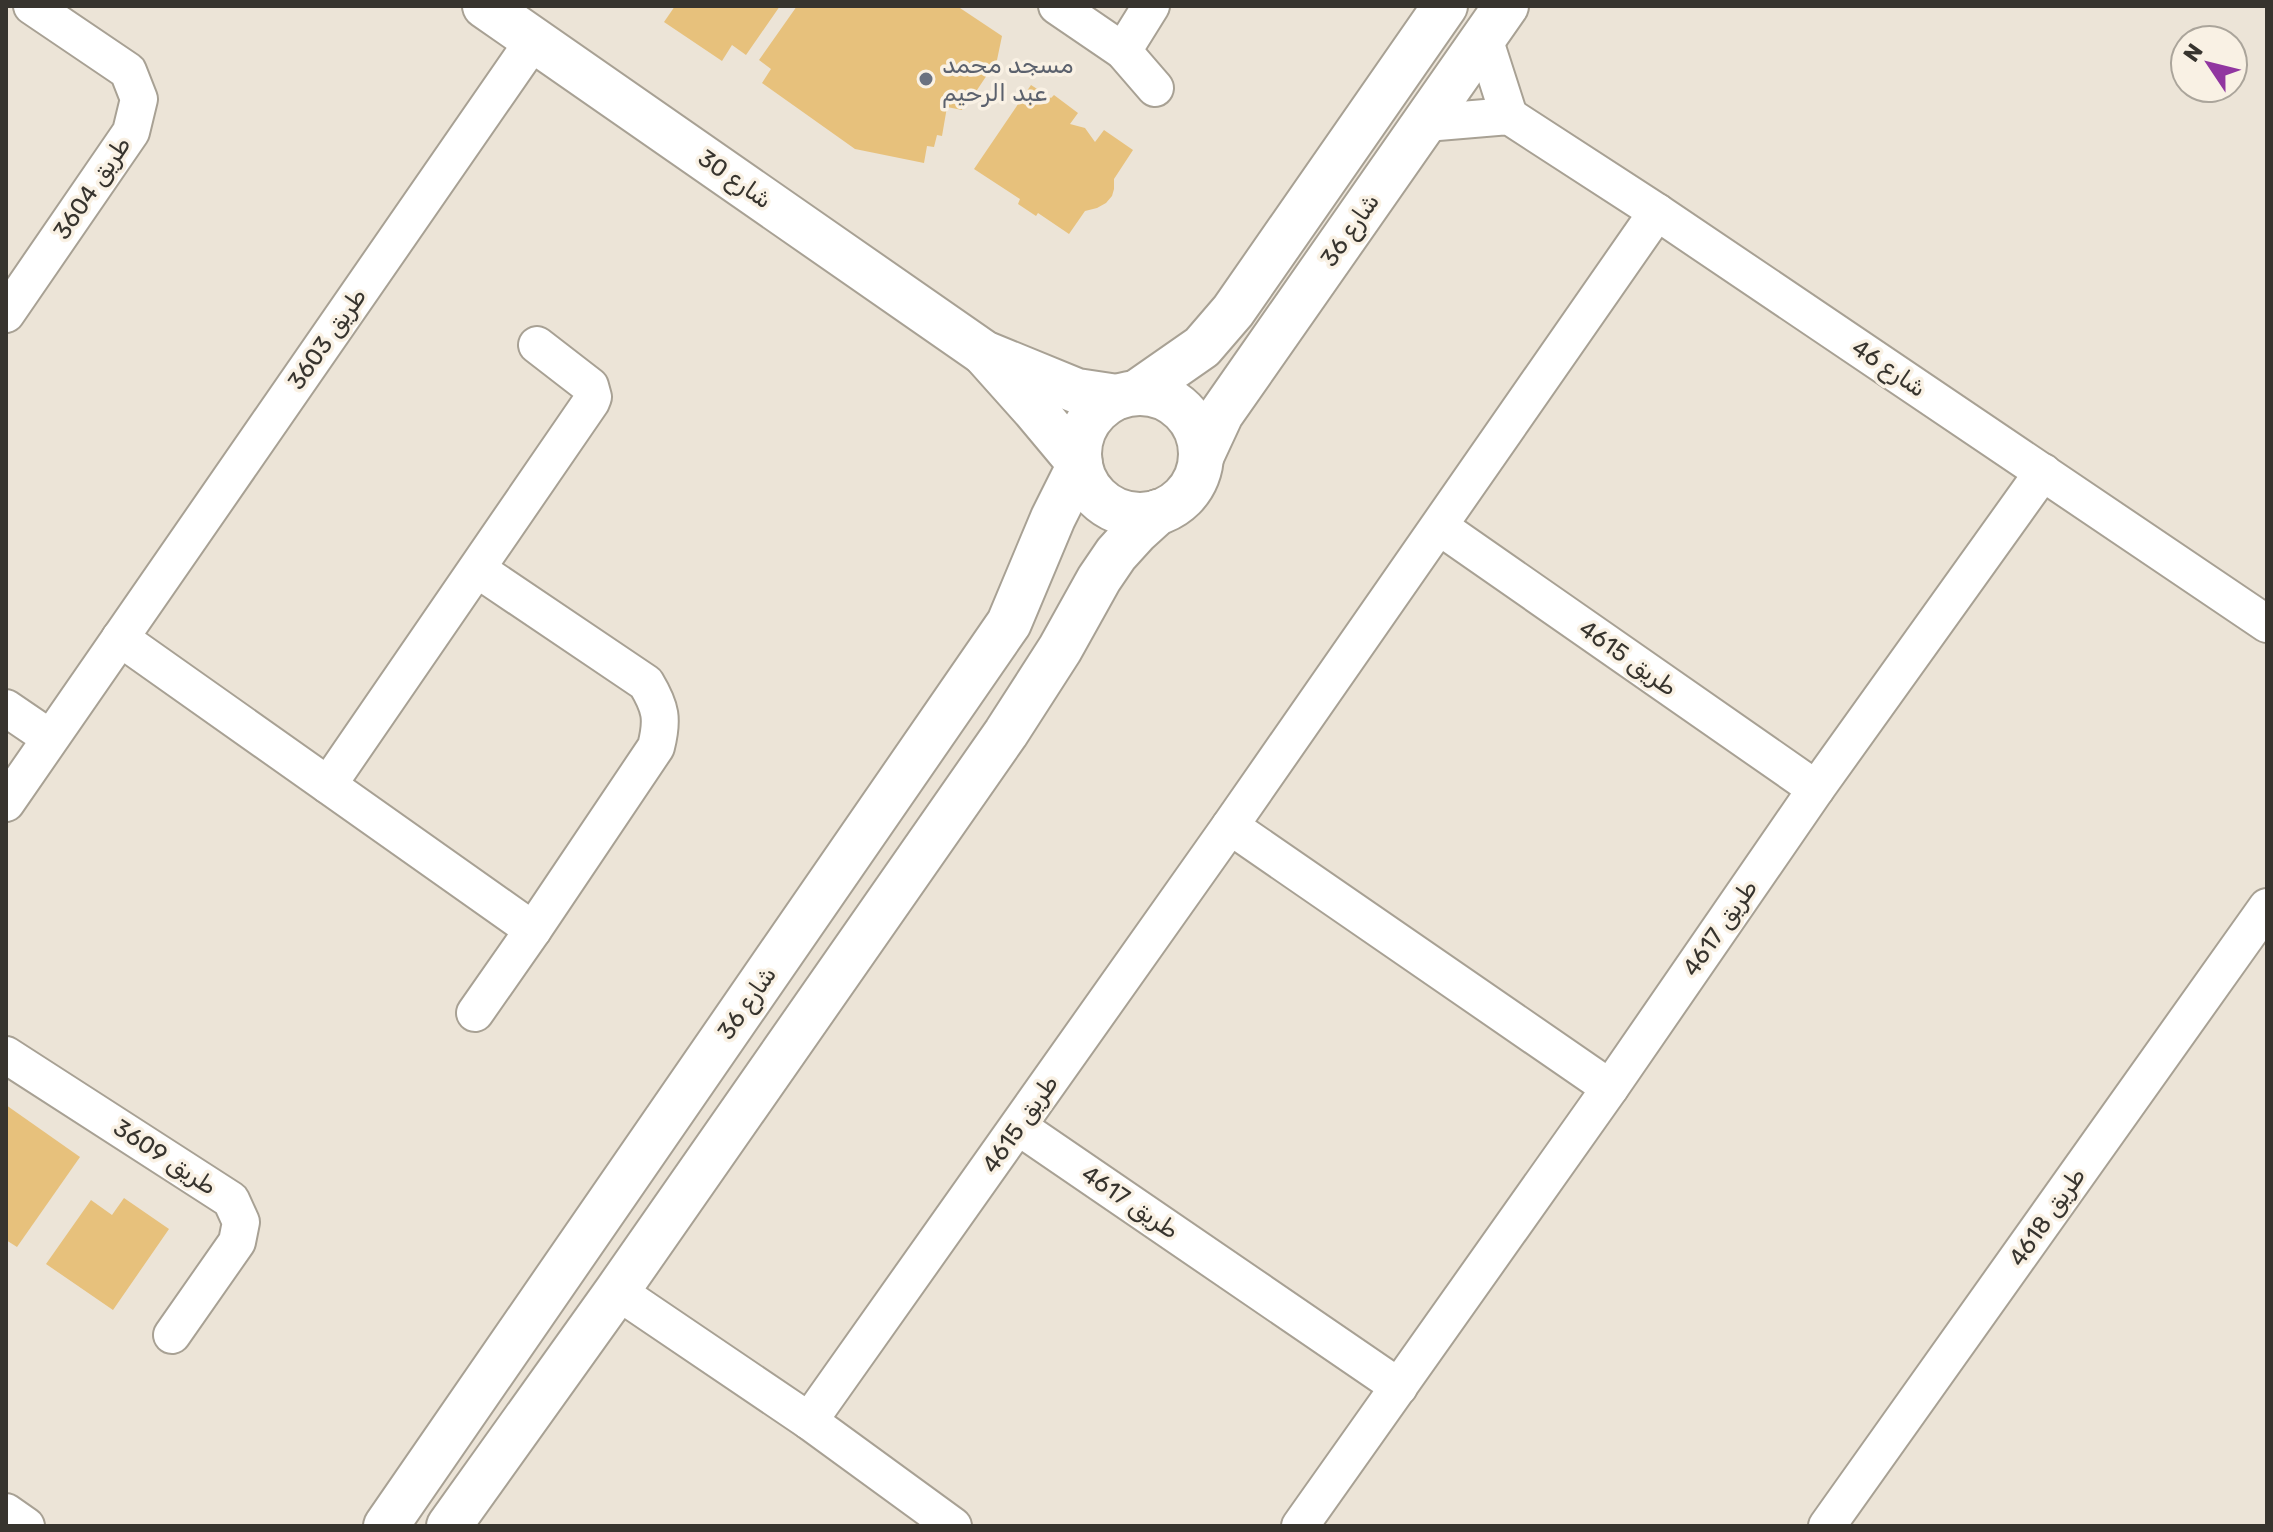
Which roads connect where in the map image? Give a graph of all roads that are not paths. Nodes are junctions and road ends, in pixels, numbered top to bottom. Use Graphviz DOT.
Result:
graph roads {
  1 [pos="32,6"];
  2 [pos="485,6"];
  3 [pos="1057,6"];
  4 [pos="1151,6"];
  5 [pos="1445,6"];
  6 [pos="1495,22"];
  7 [pos="534,40"];
  8 [pos="1123,51"];
  9 [pos="1155,88"];
  10 [pos="1509,116"];
  11 [pos="1426,123"];
  12 [pos="1657,212"];
  13 [pos="6,314"];
  14 [pos="537,345"];
  15 [pos="984,353"];
  16 [pos="1126,395"];
  17 [pos="1201,457"];
  18 [pos="1080,464"];
  19 [pos="2043,472"];
  20 [pos="1158,512"];
  21 [pos="1440,527"];
  22 [pos="477,569"];
  23 [pos="2267,624"];
  24 [pos="120,638"];
  25 [pos="6,708"];
  26 [pos="50,738"];
  27 [pos="328,785"];
  28 [pos="1816,789"];
  29 [pos="6,803"];
  30 [pos="1230,826"];
  31 [pos="2267,907"];
  32 [pos="533,930"];
  33 [pos="475,1013"];
  34 [pos="6,1055"];
  35 [pos="1610,1088"];
  36 [pos="1019,1127"];
  37 [pos="617,1291"];
  38 [pos="172,1335"];
  39 [pos="1399,1387"];
  40 [pos="809,1421"];
  41 [pos="386,1526"];
  42 [pos="449,1526"];
  43 [pos="953,1526"];
  44 [pos="1300,1526"];
  45 [pos="1827,1526"];
  1 -- 13 [label="street, طريق 3604"];
  2 -- 7 [label="street, شارع 30"];
  3 -- 8 [label="street"];
  4 -- 8 [label="street"];
  5 -- 16 [label="street, شارع 36"];
  6 -- 10 [label="street"];
  6 -- 11 [label="street, شارع 36"];
  7 -- 15 [label="street, شارع 30"];
  7 -- 24 [label="street, طريق 3603"];
  8 -- 9 [label="street"];
  10 -- 11 [label="street"];
  10 -- 12 [label="street, شارع 46"];
  11 -- 17 [label="street, شارع 36"];
  12 -- 19 [label="street, شارع 46"];
  12 -- 21 [label="street, طريق 4615"];
  14 -- 22 [label="street"];
  15 -- 16 [label="street, شارع 30"];
  15 -- 18 [label="street, شارع 30"];
  16 -- 17 [label="street"];
  16 -- 18 [label="street"];
  17 -- 20 [label="street"];
  18 -- 20 [label="street"];
  18 -- 41 [label="street, شارع 36"];
  19 -- 23 [label="street, شارع 46"];
  19 -- 28 [label="street, طريق 4617"];
  20 -- 37 [label="street"];
  21 -- 28 [label="street, طريق 4615"];
  21 -- 30 [label="street, طريق 4615"];
  22 -- 27 [label="street"];
  22 -- 32 [label="street"];
  24 -- 26 [label="street, طريق 3603"];
  24 -- 27 [label="street"];
  25 -- 26 [label="street"];
  26 -- 29 [label="street, طريق 3603"];
  27 -- 32 [label="street"];
  28 -- 35 [label="street, طريق 4617"];
  30 -- 35 [label="street"];
  30 -- 36 [label="street, طريق 4615"];
  31 -- 45 [label="street, طريق 4618"];
  32 -- 33 [label="street"];
  34 -- 38 [label="street, طريق 3609"];
  35 -- 39 [label="street, طريق 4617"];
  36 -- 39 [label="street, طريق 4617"];
  36 -- 40 [label="street, طريق 4615"];
  37 -- 40 [label="street"];
  37 -- 42 [label="street"];
  39 -- 44 [label="street, طريق 4617"];
  40 -- 43 [label="street"];
}
